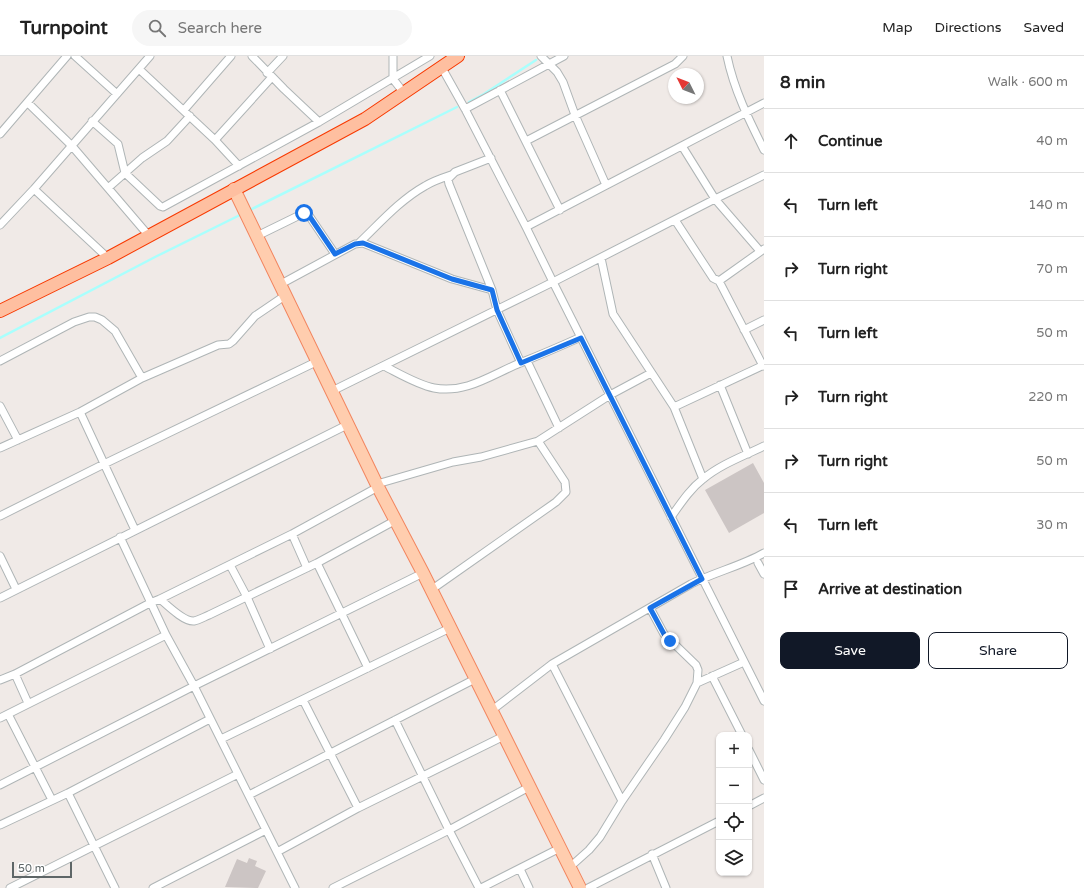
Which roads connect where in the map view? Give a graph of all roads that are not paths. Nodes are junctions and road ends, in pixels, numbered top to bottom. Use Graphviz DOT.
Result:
graph roads {
  1 [pos="67,56"];
  2 [pos="75,56"];
  3 [pos="150,56"];
  4 [pos="231,56"];
  5 [pos="252,56"];
  6 [pos="283,56"];
  7 [pos="393,56"];
  8 [pos="430,56"];
  9 [pos="458,56"];
  10 [pos="541,56"];
  11 [pos="564,56"];
  12 [pos="683,56"];
  13 [pos="727,56"];
  14 [pos="550,64"];
  15 [pos="442,68"];
  16 [pos="139,69"];
  17 [pos="270,75"];
  18 [pos="393,79"];
  19 [pos="500,90"];
  20 [pos="404,93"];
  21 [pos="117,94"];
  22 [pos="28,103"];
  23 [pos="764,104"];
  24 [pos="465,109"];
  25 [pos="184,110"];
  26 [pos="745,113"];
  27 [pos="575,115"];
  28 [pos="190,116"];
  29 [pos="92,121"];
  30 [pos="319,122"];
  31 [pos="0,134"];
  32 [pos="215,140"];
  33 [pos="526,141"];
  34 [pos="72,146"];
  35 [pos="682,146"];
  36 [pos="764,149"];
  37 [pos="491,158"];
  38 [pos="239,166"];
  39 [pos="125,173"];
  40 [pos="764,174"];
  41 [pos="451,175"];
  42 [pos="606,185"];
  43 [pos="108,188"];
  44 [pos="234,188"];
  45 [pos="34,189"];
  46 [pos="715,198"];
  47 [pos="560,210"];
  48 [pos="674,220"];
  49 [pos="0,224"];
  50 [pos="526,227"];
  51 [pos="149,236"];
  52 [pos="257,236"];
  53 [pos="359,243"];
  54 [pos="762,250"];
  55 [pos="335,254"];
  56 [pos="108,258"];
  57 [pos="601,258"];
  58 [pos="719,281"];
  59 [pos="553,282"];
  60 [pos="281,284"];
  61 [pos="492,290"];
  62 [pos="286,295"];
  63 [pos="27,297"];
  64 [pos="0,301"];
  65 [pos="0,310"];
  66 [pos="497,310"];
  67 [pos="0,319"];
  68 [pos="764,320"];
  69 [pos="744,330"];
  70 [pos="581,338"];
  71 [pos="318,360"];
  72 [pos="0,361"];
  73 [pos="524,362"];
  74 [pos="384,366"];
  75 [pos="763,366"];
  76 [pos="651,373"];
  77 [pos="142,378"];
  78 [pos="720,385"];
  79 [pos="332,391"];
  80 [pos="610,395"];
  81 [pos="0,406"];
  82 [pos="674,407"];
  83 [pos="80,412"];
  84 [pos="349,424"];
  85 [pos="559,428"];
  86 [pos="18,440"];
  87 [pos="538,441"];
  88 [pos="764,446"];
  89 [pos="0,448"];
  90 [pos="748,454"];
  91 [pos="104,464"];
  92 [pos="703,479"];
  93 [pos="378,486"];
  94 [pos="0,516"];
  95 [pos="671,517"];
  96 [pos="396,520"];
  97 [pos="135,530"];
  98 [pos="292,534"];
  99 [pos="120,537"];
  100 [pos="764,553"];
  101 [pos="0,556"];
  102 [pos="317,563"];
  103 [pos="758,563"];
  104 [pos="230,565"];
  105 [pos="307,568"];
  106 [pos="423,573"];
  107 [pos="764,574"];
  108 [pos="702,579"];
  109 [pos="16,589"];
  110 [pos="431,590"];
  111 [pos="247,597"];
  112 [pos="0,598"];
  113 [pos="160,599"];
  114 [pos="150,603"];
  115 [pos="650,608"];
  116 [pos="342,614"];
  117 [pos="450,628"];
  118 [pos="166,635"];
  119 [pos="270,649"];
  120 [pos="744,662"];
  121 [pos="552,664"];
  122 [pos="368,668"];
  123 [pos="14,674"];
  124 [pos="712,676"];
  125 [pos="475,679"];
  126 [pos="0,680"];
  127 [pos="697,683"];
  128 [pos="194,686"];
  129 [pos="302,700"];
  130 [pos="764,701"];
  131 [pos="28,703"];
  132 [pos="491,711"];
  133 [pos="8,714"];
  134 [pos="0,718"];
  135 [pos="210,718"];
  136 [pos="395,720"];
  137 [pos="740,732"];
  138 [pos="504,736"];
  139 [pos="221,739"];
  140 [pos="330,754"];
  141 [pos="752,756"];
  142 [pos="35,766"];
  143 [pos="238,774"];
  144 [pos="423,776"];
  145 [pos="764,780"];
  146 [pos="0,785"];
  147 [pos="529,787"];
  148 [pos="68,793"];
  149 [pos="249,795"];
  150 [pos="764,798"];
  151 [pos="52,800"];
  152 [pos="622,801"];
  153 [pos="752,804"];
  154 [pos="358,808"];
  155 [pos="716,822"];
  156 [pos="0,825"];
  157 [pos="266,830"];
  158 [pos="449,830"];
  159 [pos="94,846"];
  160 [pos="560,848"];
  161 [pos="277,852"];
  162 [pos="652,854"];
  163 [pos="570,868"];
  164 [pos="520,869"];
  165 [pos="16,887"];
  166 [pos="115,888"];
  167 [pos="153,888"];
  168 [pos="295,888"];
  169 [pos="333,888"];
  170 [pos="480,888"];
  171 [pos="529,888"];
  172 [pos="580,888"];
  173 [pos="588,888"];
  174 [pos="666,888"];
  1 -- 22 [label="street"];
  2 -- 21 [label="street"];
  3 -- 16 [label="street"];
  4 -- 25 [label="street"];
  5 -- 17 [label="street"];
  6 -- 17 [label="street"];
  7 -- 18 [label="street"];
  8 -- 18 [label="street"];
  9 -- 15 [label="highway"];
  10 -- 14 [label="street"];
  11 -- 14 [label="street"];
  12 -- 27 [label="street"];
  13 -- 26 [label="street"];
  14 -- 19 [label="street"];
  14 -- 27 [label="street"];
  15 -- 20 [label="highway"];
  15 -- 24 [label="street"];
  16 -- 21 [label="street"];
  16 -- 25 [label="street"];
  17 -- 30 [label="street"];
  17 -- 32 [label="street"];
  18 -- 20 [label="street"];
  18 -- 30 [label="street"];
  19 -- 24 [label="street"];
  19 -- 33 [label="street"];
  20 -- 44 [label="highway"];
  21 -- 29 [label="street"];
  22 -- 31 [label="street"];
  22 -- 34 [label="street"];
  23 -- 26 [label="street"];
  24 -- 37 [label="street"];
  25 -- 28 [label="street"];
  26 -- 35 [label="street"];
  26 -- 36 [label="street"];
  27 -- 33 [label="street"];
  27 -- 42 [label="street"];
  28 -- 32 [label="street"];
  28 -- 39 [label="street"];
  29 -- 34 [label="street"];
  29 -- 39 [label="street"];
  30 -- 38 [label="street"];
  32 -- 38 [label="street"];
  33 -- 47 [label="street"];
  34 -- 43 [label="street"];
  34 -- 45 [label="street"];
  35 -- 42 [label="street"];
  35 -- 46 [label="street"];
  37 -- 41 [label="street"];
  37 -- 50 [label="street"];
  38 -- 39 [label="street"];
  39 -- 43 [label="street"];
  40 -- 46 [label="street"];
  41 -- 53 [label="street"];
  41 -- 61 [label="street"];
  42 -- 47 [label="street"];
  43 -- 51 [label="street"];
  44 -- 51 [label="highway"];
  44 -- 52 [label="main road"];
  45 -- 49 [label="street"];
  45 -- 56 [label="street"];
  46 -- 48 [label="street"];
  46 -- 54 [label="street"];
  47 -- 50 [label="street"];
  48 -- 57 [label="street"];
  48 -- 58 [label="street"];
  50 -- 59 [label="street"];
  51 -- 56 [label="highway"];
  52 -- 55 [label="street"];
  52 -- 60 [label="main road"];
  53 -- 55 [label="street"];
  53 -- 61 [label="street"];
  54 -- 58 [label="street"];
  55 -- 60 [label="street"];
  56 -- 63 [label="highway"];
  57 -- 59 [label="street"];
  57 -- 76 [label="street"];
  58 -- 69 [label="street"];
  59 -- 66 [label="street"];
  59 -- 70 [label="street"];
  60 -- 62 [label="main road"];
  61 -- 66 [label="street"];
  62 -- 71 [label="main road"];
  62 -- 77 [label="street"];
  63 -- 64 [label="highway"];
  63 -- 65 [label="highway"];
  63 -- 67 [label="highway"];
  66 -- 73 [label="street"];
  66 -- 74 [label="street"];
  68 -- 69 [label="street"];
  69 -- 75 [label="street"];
  70 -- 73 [label="street"];
  70 -- 80 [label="street"];
  71 -- 79 [label="main road"];
  71 -- 91 [label="street"];
  72 -- 77 [label="street"];
  73 -- 74 [label="street"];
  73 -- 85 [label="street"];
  74 -- 79 [label="street"];
  75 -- 78 [label="street"];
  76 -- 80 [label="street"];
  76 -- 82 [label="street"];
  77 -- 83 [label="street"];
  78 -- 82 [label="street"];
  78 -- 90 [label="street"];
  79 -- 84 [label="main road"];
  80 -- 85 [label="street"];
  80 -- 95 [label="street"];
  81 -- 86 [label="street"];
  82 -- 92 [label="street"];
  83 -- 86 [label="street"];
  83 -- 91 [label="street"];
  84 -- 93 [label="main road"];
  84 -- 97 [label="street"];
  85 -- 87 [label="street"];
  86 -- 89 [label="street"];
  87 -- 93 [label="street"];
  87 -- 110 [label="street"];
  88 -- 90 [label="street"];
  90 -- 92 [label="street"];
  91 -- 94 [label="street"];
  91 -- 97 [label="street"];
  92 -- 95 [label="street"];
  93 -- 96 [label="main road"];
  93 -- 98 [label="street"];
  95 -- 108 [label="street"];
  96 -- 102 [label="street"];
  96 -- 106 [label="main road"];
  97 -- 99 [label="street"];
  98 -- 104 [label="street"];
  98 -- 105 [label="street"];
  99 -- 109 [label="street"];
  99 -- 114 [label="street"];
  100 -- 108 [label="street"];
  101 -- 109 [label="street"];
  102 -- 105 [label="street"];
  102 -- 116 [label="street"];
  103 -- 107 [label="street"];
  104 -- 111 [label="street"];
  104 -- 113 [label="street"];
  105 -- 111 [label="street"];
  106 -- 110 [label="main road"];
  106 -- 116 [label="street"];
  108 -- 115 [label="street"];
  108 -- 120 [label="street"];
  109 -- 112 [label="street"];
  110 -- 117 [label="main road"];
  111 -- 113 [label="street"];
  111 -- 119 [label="street"];
  113 -- 114 [label="street"];
  114 -- 118 [label="street"];
  114 -- 123 [label="street"];
  115 -- 121 [label="street"];
  115 -- 127 [label="street"];
  116 -- 119 [label="street"];
  116 -- 122 [label="street"];
  117 -- 122 [label="street"];
  117 -- 125 [label="main road"];
  118 -- 128 [label="street"];
  118 -- 131 [label="street"];
  119 -- 128 [label="street"];
  120 -- 124 [label="street"];
  120 -- 130 [label="street"];
  121 -- 132 [label="street"];
  121 -- 152 [label="street"];
  122 -- 129 [label="street"];
  123 -- 126 [label="street"];
  123 -- 131 [label="street"];
  124 -- 127 [label="street"];
  124 -- 137 [label="street"];
  125 -- 132 [label="main road"];
  125 -- 136 [label="street"];
  127 -- 152 [label="street"];
  128 -- 135 [label="street"];
  128 -- 142 [label="street"];
  129 -- 139 [label="street"];
  129 -- 140 [label="street"];
  131 -- 133 [label="street"];
  132 -- 138 [label="main road"];
  133 -- 134 [label="street"];
  133 -- 142 [label="street"];
  135 -- 139 [label="street"];
  135 -- 148 [label="street"];
  136 -- 140 [label="street"];
  136 -- 144 [label="street"];
  138 -- 144 [label="street"];
  138 -- 147 [label="main road"];
  139 -- 143 [label="street"];
  140 -- 149 [label="street"];
  140 -- 154 [label="street"];
  141 -- 145 [label="street"];
  142 -- 146 [label="street"];
  142 -- 151 [label="street"];
  143 -- 149 [label="street"];
  143 -- 159 [label="street"];
  144 -- 154 [label="street"];
  144 -- 158 [label="street"];
  147 -- 158 [label="street"];
  147 -- 160 [label="main road"];
  148 -- 151 [label="street"];
  148 -- 159 [label="street"];
  149 -- 157 [label="street"];
  150 -- 153 [label="street"];
  151 -- 156 [label="street"];
  152 -- 163 [label="street"];
  154 -- 161 [label="street"];
  155 -- 162 [label="street"];
  157 -- 161 [label="street"];
  157 -- 167 [label="street"];
  158 -- 169 [label="street"];
  158 -- 170 [label="street"];
  159 -- 165 [label="street"];
  159 -- 166 [label="street"];
  160 -- 163 [label="main road"];
  160 -- 164 [label="street"];
  161 -- 168 [label="street"];
  162 -- 173 [label="street"];
  162 -- 174 [label="street"];
  163 -- 172 [label="main road"];
  164 -- 170 [label="street"];
  164 -- 171 [label="street"];
}
